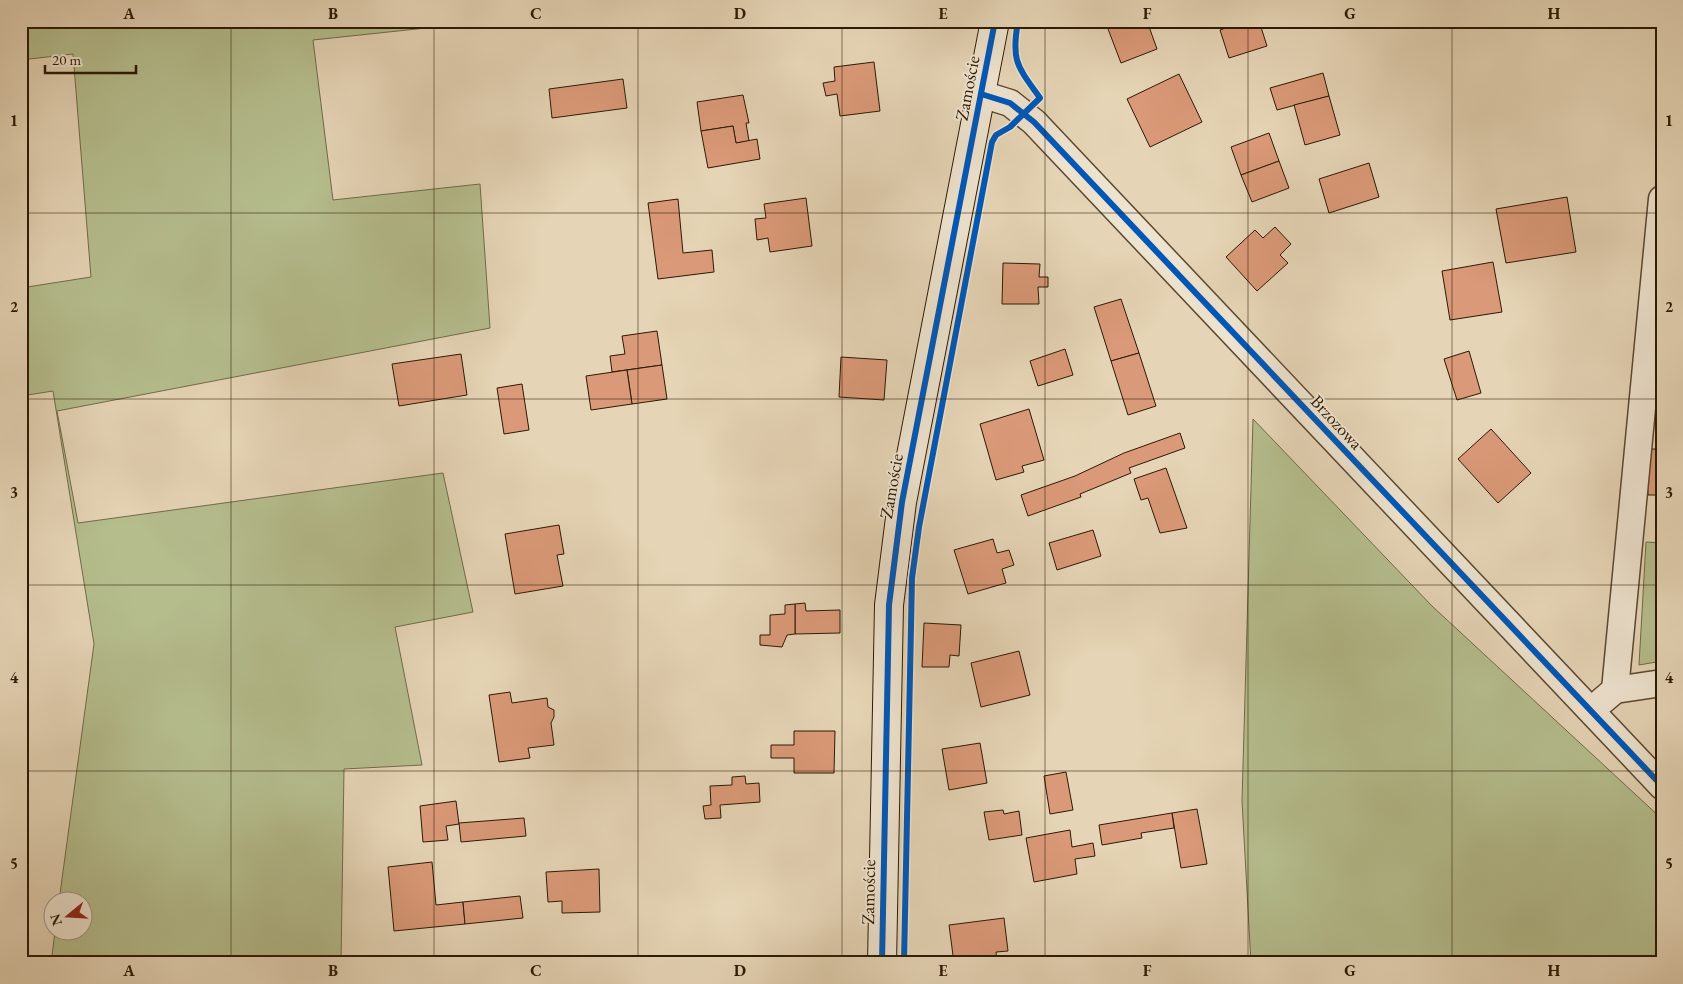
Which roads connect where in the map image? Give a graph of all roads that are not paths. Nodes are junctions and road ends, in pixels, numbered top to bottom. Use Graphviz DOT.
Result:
graph roads {
  1 [pos="995,21"];
  2 [pos="981,94"];
  3 [pos="1662,199"];
  4 [pos="1662,682"];
  5 [pos="1615,690"];
  6 [pos="1590,712"];
  7 [pos="1662,786"];
  8 [pos="882,963"];
  1 -- 2 [label="street, Zamoście"];
  2 -- 6 [label="street, Brzozowa"];
  2 -- 8 [label="street, Zamoście"];
  3 -- 5 [label="street"];
  4 -- 5 [label="street"];
  5 -- 6 [label="street"];
  6 -- 7 [label="street, Brzozowa"];
}
